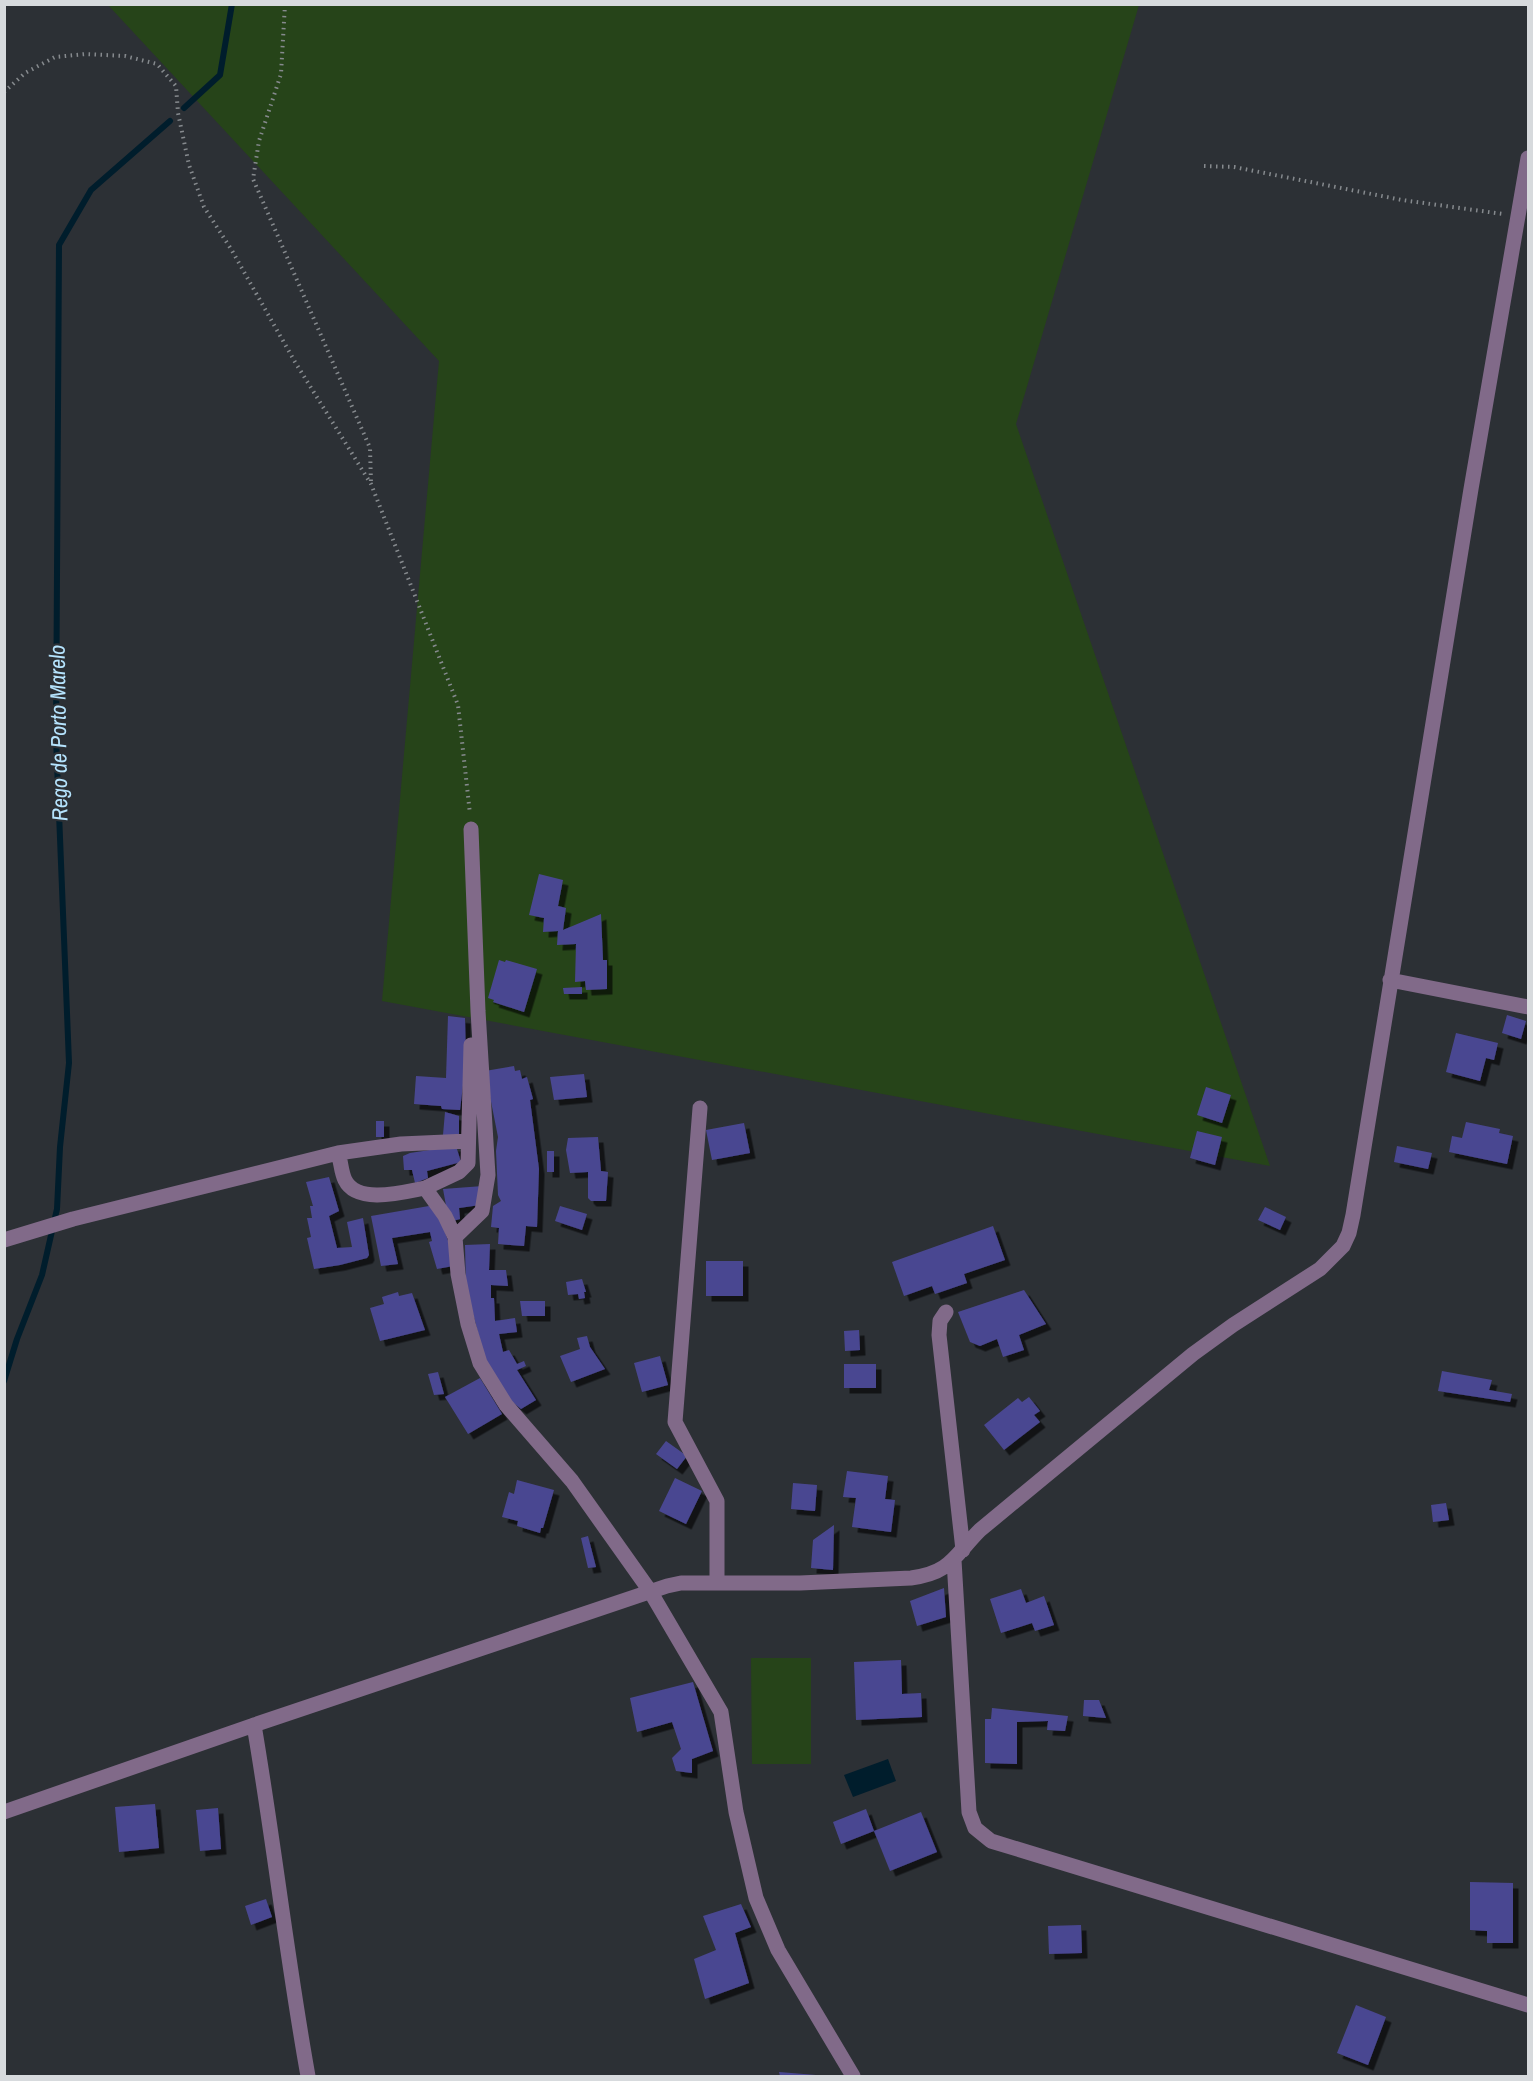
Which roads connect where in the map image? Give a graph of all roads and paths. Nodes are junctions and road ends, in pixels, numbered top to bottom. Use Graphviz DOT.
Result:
graph roads {
  1 [pos="285,4"];
  2 [pos="4,92"];
  3 [pos="1528,158"];
  4 [pos="1204,166"];
  5 [pos="1519,216"];
  6 [pos="371,484"];
  7 [pos="471,829"];
  8 [pos="1390,980"];
  9 [pos="1528,1007"];
  10 [pos="478,1011"];
  11 [pos="700,1108"];
  12 [pos="468,1141"];
  13 [pos="338,1153"];
  14 [pos="425,1188"];
  15 [pos="455,1237"];
  16 [pos="4,1240"];
  17 [pos="946,1312"];
  18 [pos="958,1555"];
  19 [pos="717,1583"];
  20 [pos="650,1591"];
  21 [pos="254,1725"];
  22 [pos="4,1812"];
  23 [pos="1528,2005"];
  24 [pos="308,2076"];
  25 [pos="854,2076"];
  1 -- 6 [label="path"];
  2 -- 6 [label="path"];
  3 -- 5 [label="street"];
  4 -- 5 [label="path"];
  5 -- 8 [label="street"];
  6 -- 7 [label="path"];
  7 -- 10 [label="street"];
  8 -- 9 [label="street"];
  8 -- 18 [label="street"];
  10 -- 12 [label="street"];
  10 -- 15 [label="street"];
  11 -- 19 [label="street"];
  12 -- 13 [label="street"];
  12 -- 14 [label="street"];
  13 -- 14 [label="street"];
  13 -- 16 [label="street"];
  14 -- 15 [label="street"];
  15 -- 20 [label="street"];
  17 -- 18 [label="street"];
  18 -- 19 [label="street"];
  18 -- 23 [label="street"];
  19 -- 20 [label="street"];
  20 -- 21 [label="street"];
  20 -- 25 [label="street"];
  21 -- 22 [label="street"];
  21 -- 24 [label="street"];
}
